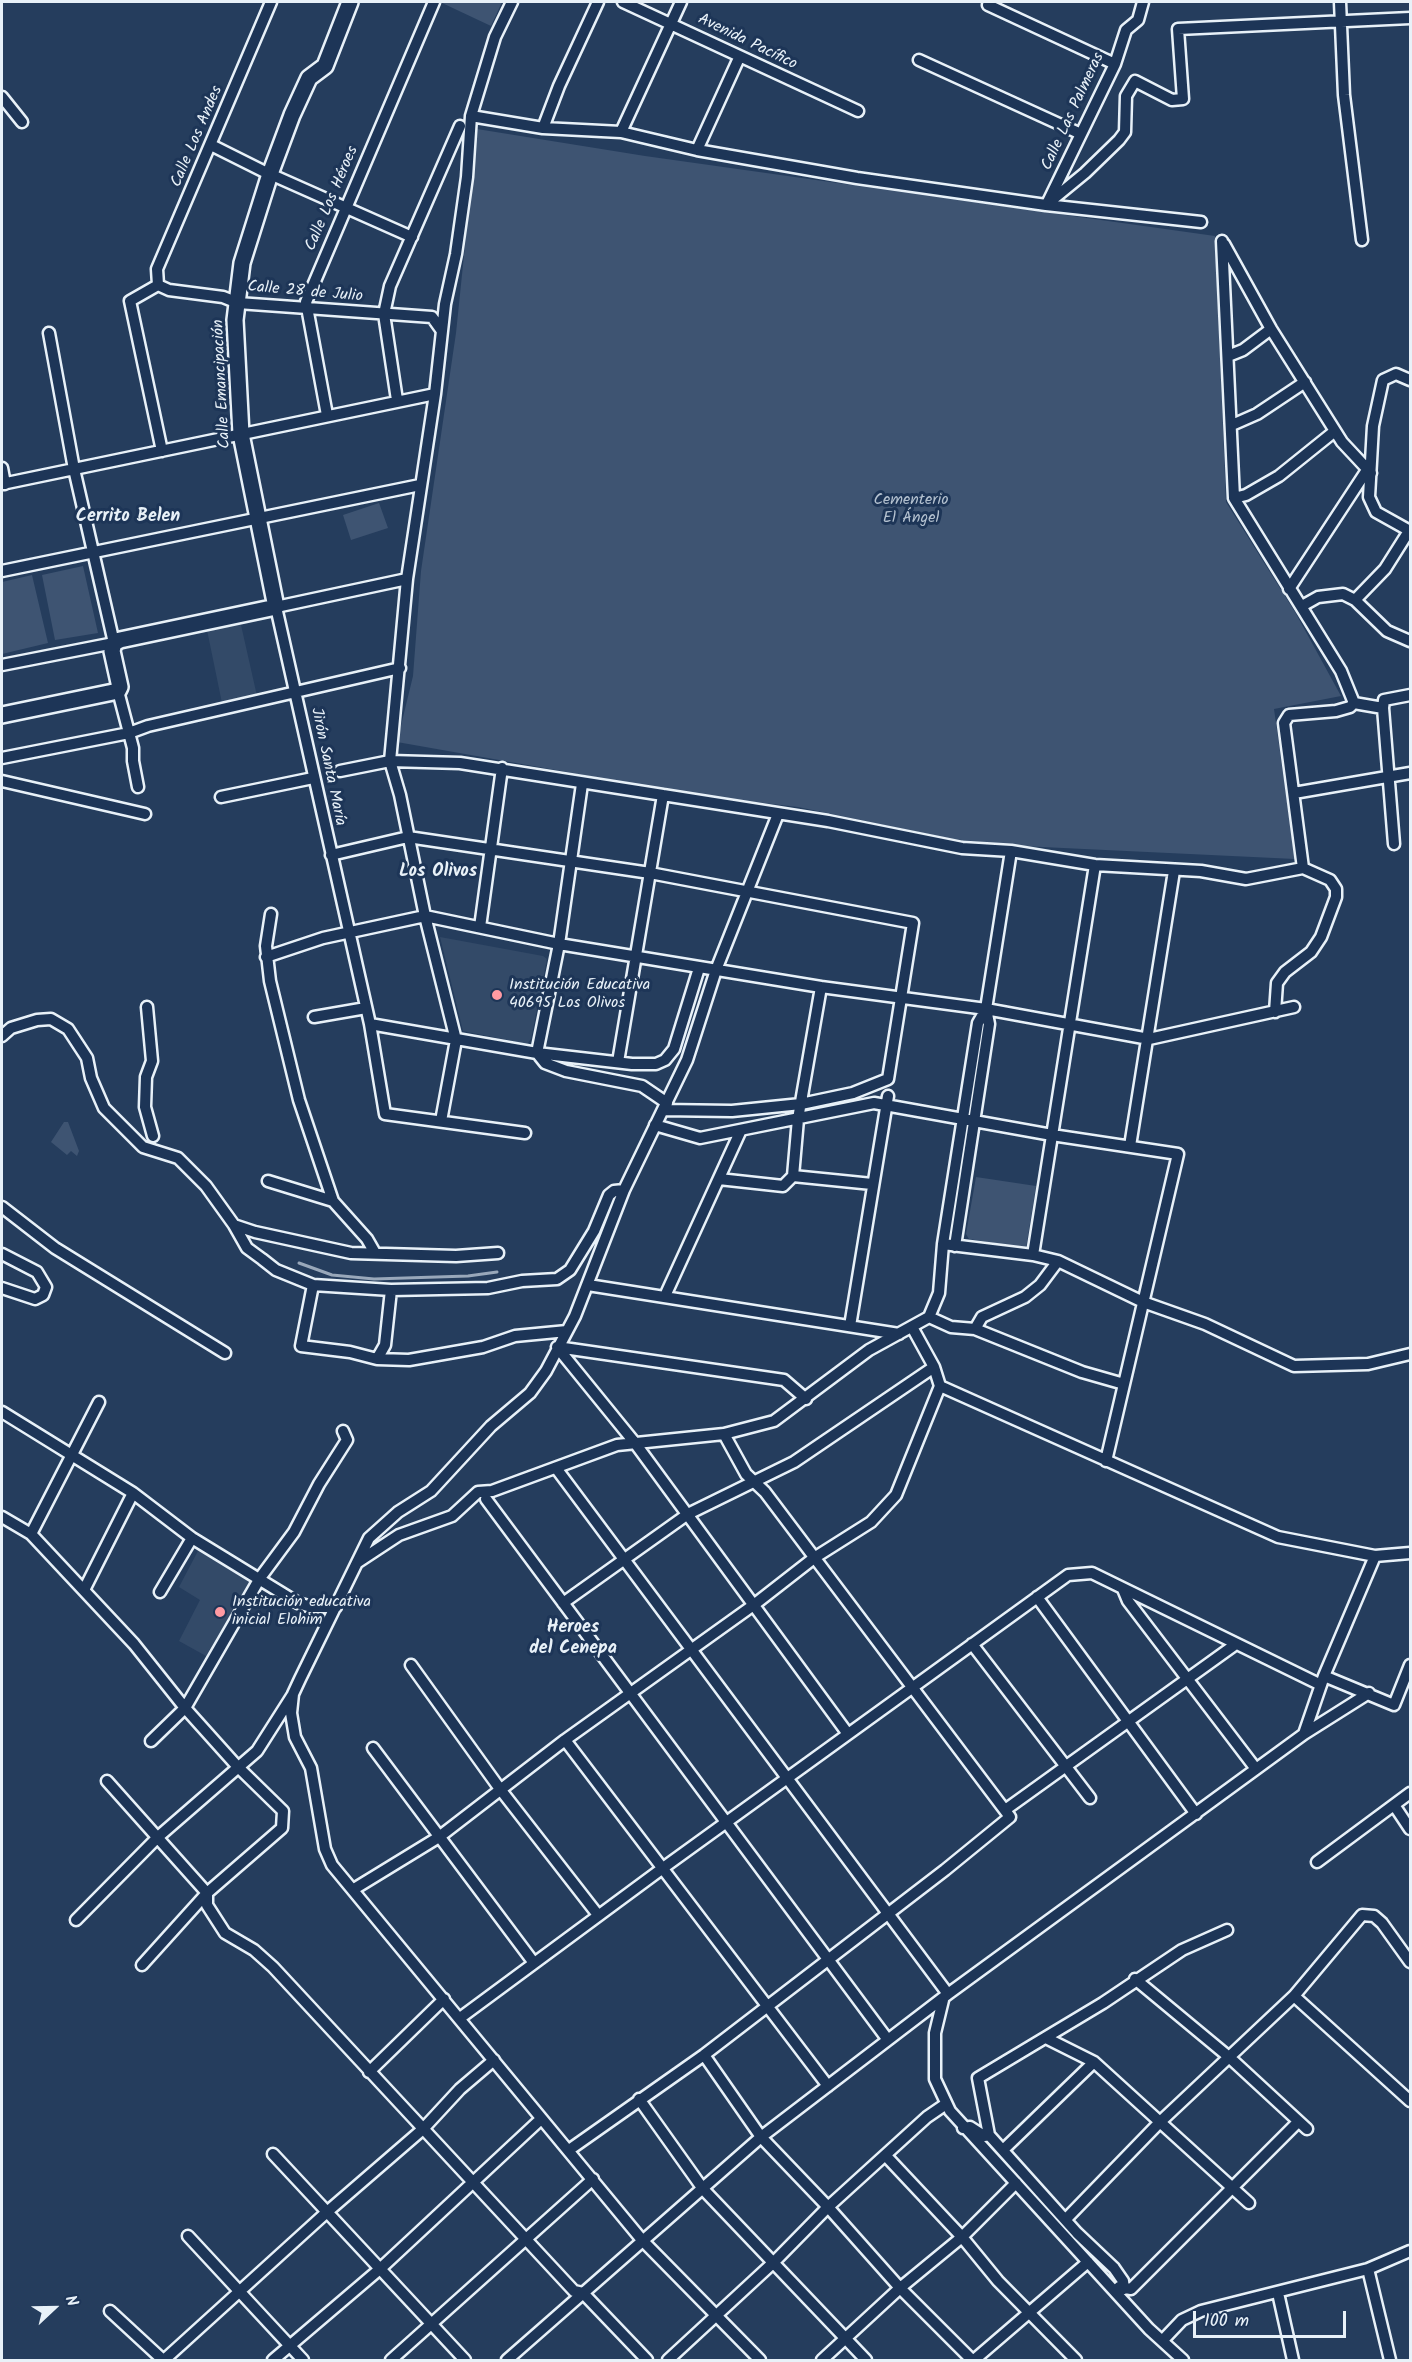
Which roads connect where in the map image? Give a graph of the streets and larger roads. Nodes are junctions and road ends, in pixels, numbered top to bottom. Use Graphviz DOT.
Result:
graph roads {
  1 [pos="271,2"];
  2 [pos="350,2"];
  3 [pos="434,2"];
  4 [pos="512,2"];
  5 [pos="598,2"];
  6 [pos="623,2"];
  7 [pos="681,2"];
  8 [pos="1143,2"];
  9 [pos="1340,2"];
  10 [pos="988,5"];
  11 [pos="1410,18"];
  12 [pos="1341,21"];
  13 [pos="670,22"];
  14 [pos="739,58"];
  15 [pos="919,60"];
  16 [pos="1115,64"];
  17 [pos="2,97"];
  18 [pos="858,111"];
  19 [pos="471,116"];
  20 [pos="22,122"];
  21 [pos="460,126"];
  22 [pos="543,128"];
  23 [pos="621,132"];
  24 [pos="1081,134"];
  25 [pos="211,145"];
  26 [pos="697,150"];
  27 [pos="266,172"];
  28 [pos="1046,205"];
  29 [pos="346,210"];
  30 [pos="1201,222"];
  31 [pos="412,237"];
  32 [pos="1362,240"];
  33 [pos="158,285"];
  34 [pos="238,303"];
  35 [pos="309,309"];
  36 [pos="384,314"];
  37 [pos="1271,329"];
  38 [pos="442,331"];
  39 [pos="49,333"];
  40 [pos="1228,356"];
  41 [pos="1410,380"];
  42 [pos="1305,382"];
  43 [pos="435,394"];
  44 [pos="397,400"];
  45 [pos="327,415"];
  46 [pos="1232,425"];
  47 [pos="1335,431"];
  48 [pos="241,434"];
  49 [pos="162,451"];
  50 [pos="2,468"];
  51 [pos="74,469"];
  52 [pos="1369,472"];
  53 [pos="3,484"];
  54 [pos="420,485"];
  55 [pos="1234,498"];
  56 [pos="258,519"];
  57 [pos="1410,531"];
  58 [pos="93,550"];
  59 [pos="2,571"];
  60 [pos="407,579"];
  61 [pos="1288,589"];
  62 [pos="1355,600"];
  63 [pos="1302,606"];
  64 [pos="276,607"];
  65 [pos="1410,641"];
  66 [pos="114,643"];
  67 [pos="2,665"];
  68 [pos="400,668"];
  69 [pos="118,692"];
  70 [pos="295,692"];
  71 [pos="1410,695"];
  72 [pos="1354,703"];
  73 [pos="1383,708"];
  74 [pos="2,715"];
  75 [pos="129,733"];
  76 [pos="2,758"];
  77 [pos="390,760"];
  78 [pos="502,768"];
  79 [pos="340,771"];
  80 [pos="1410,773"];
  81 [pos="313,777"];
  82 [pos="1389,777"];
  83 [pos="2,781"];
  84 [pos="582,784"];
  85 [pos="138,787"];
  86 [pos="1294,793"];
  87 [pos="663,795"];
  88 [pos="221,797"];
  89 [pos="145,814"];
  90 [pos="778,814"];
  91 [pos="408,837"];
  92 [pos="1394,844"];
  93 [pos="491,848"];
  94 [pos="1011,850"];
  95 [pos="331,855"];
  96 [pos="570,861"];
  97 [pos="1095,865"];
  98 [pos="1303,868"];
  99 [pos="1174,871"];
  100 [pos="650,873"];
  101 [pos="748,894"];
  102 [pos="271,914"];
  103 [pos="425,916"];
  104 [pos="480,927"];
  105 [pos="350,933"];
  106 [pos="559,944"];
  107 [pos="635,956"];
  108 [pos="266,957"];
  109 [pos="699,968"];
  110 [pos="716,970"];
  111 [pos="821,987"];
  112 [pos="902,997"];
  113 [pos="147,1007"];
  114 [pos="1294,1007"];
  115 [pos="366,1008"];
  116 [pos="986,1009"];
  117 [pos="1275,1012"];
  118 [pos="314,1017"];
  119 [pos="370,1024"];
  120 [pos="1071,1026"];
  121 [pos="2,1036"];
  122 [pos="1149,1039"];
  123 [pos="456,1040"];
  124 [pos="537,1053"];
  125 [pos="618,1062"];
  126 [pos="887,1101"];
  127 [pos="800,1106"];
  128 [pos="665,1107"];
  129 [pos="964,1118"];
  130 [pos="798,1120"];
  131 [pos="441,1121"];
  132 [pos="975,1121"];
  133 [pos="656,1124"];
  134 [pos="741,1131"];
  135 [pos="525,1133"];
  136 [pos="1052,1135"];
  137 [pos="153,1136"];
  138 [pos="1130,1146"];
  139 [pos="793,1176"];
  140 [pos="719,1179"];
  141 [pos="268,1181"];
  142 [pos="872,1184"];
  143 [pos="624,1190"];
  144 [pos="333,1201"];
  145 [pos="2,1207"];
  146 [pos="234,1225"];
  147 [pos="949,1245"];
  148 [pos="375,1253"];
  149 [pos="498,1253"];
  150 [pos="2,1254"];
  151 [pos="1033,1255"];
  152 [pos="1058,1262"];
  153 [pos="313,1285"];
  154 [pos="588,1286"];
  155 [pos="2,1288"];
  156 [pos="391,1290"];
  157 [pos="665,1296"];
  158 [pos="1143,1302"];
  159 [pos="929,1317"];
  160 [pos="850,1326"];
  161 [pos="912,1327"];
  162 [pos="975,1329"];
  163 [pos="567,1331"];
  164 [pos="899,1334"];
  165 [pos="557,1347"];
  166 [pos="225,1353"];
  167 [pos="1410,1354"];
  168 [pos="376,1359"];
  169 [pos="934,1367"];
  170 [pos="1124,1384"];
  171 [pos="940,1386"];
  172 [pos="806,1399"];
  173 [pos="99,1402"];
  174 [pos="2,1412"];
  175 [pos="343,1431"];
  176 [pos="724,1434"];
  177 [pos="634,1443"];
  178 [pos="70,1454"];
  179 [pos="1106,1461"];
  180 [pos="556,1468"];
  181 [pos="756,1482"];
  182 [pos="133,1493"];
  183 [pos="486,1499"];
  184 [pos="688,1514"];
  185 [pos="2,1517"];
  186 [pos="32,1534"];
  187 [pos="192,1538"];
  188 [pos="1410,1553"];
  189 [pos="1375,1556"];
  190 [pos="814,1558"];
  191 [pos="624,1559"];
  192 [pos="355,1564"];
  193 [pos="260,1578"];
  194 [pos="1123,1589"];
  195 [pos="84,1590"];
  196 [pos="160,1592"];
  197 [pos="1037,1597"];
  198 [pos="563,1604"];
  199 [pos="755,1604"];
  200 [pos="336,1607"];
  201 [pos="972,1644"];
  202 [pos="1236,1644"];
  203 [pos="691,1648"];
  204 [pos="411,1665"];
  205 [pos="1410,1665"];
  206 [pos="1187,1679"];
  207 [pos="1323,1681"];
  208 [pos="912,1688"];
  209 [pos="629,1693"];
  210 [pos="1369,1693"];
  211 [pos="293,1694"];
  212 [pos="185,1708"];
  213 [pos="1128,1721"];
  214 [pos="848,1734"];
  215 [pos="1304,1734"];
  216 [pos="565,1740"];
  217 [pos="151,1741"];
  218 [pos="373,1748"];
  219 [pos="237,1766"];
  220 [pos="1065,1766"];
  221 [pos="1256,1769"];
  222 [pos="787,1778"];
  223 [pos="107,1781"];
  224 [pos="500,1789"];
  225 [pos="1410,1793"];
  226 [pos="1090,1798"];
  227 [pos="1394,1805"];
  228 [pos="1005,1810"];
  229 [pos="1196,1814"];
  230 [pos="726,1822"];
  231 [pos="1410,1829"];
  232 [pos="158,1837"];
  233 [pos="439,1837"];
  234 [pos="1317,1862"];
  235 [pos="663,1868"];
  236 [pos="354,1889"];
  237 [pos="207,1893"];
  238 [pos="887,1913"];
  239 [pos="598,1916"];
  240 [pos="76,1920"];
  241 [pos="1227,1930"];
  242 [pos="829,1960"];
  243 [pos="1410,1962"];
  244 [pos="534,1963"];
  245 [pos="142,1965"];
  246 [pos="1135,1979"];
  247 [pos="1294,1996"];
  248 [pos="945,1997"];
  249 [pos="444,1999"];
  250 [pos="767,2006"];
  251 [pos="460,2018"];
  252 [pos="1046,2038"];
  253 [pos="888,2040"];
  254 [pos="704,2055"];
  255 [pos="1229,2057"];
  256 [pos="494,2060"];
  257 [pos="1094,2062"];
  258 [pos="369,2072"];
  259 [pos="828,2086"];
  260 [pos="639,2099"];
  261 [pos="1410,2101"];
  262 [pos="946,2104"];
  263 [pos="541,2119"];
  264 [pos="1160,2122"];
  265 [pos="963,2128"];
  266 [pos="423,2129"];
  267 [pos="989,2135"];
  268 [pos="761,2137"];
  269 [pos="568,2150"];
  270 [pos="1003,2151"];
  271 [pos="273,2154"];
  272 [pos="886,2156"];
  273 [pos="593,2179"];
  274 [pos="472,2183"];
  275 [pos="1016,2183"];
  276 [pos="1231,2187"];
  277 [pos="704,2189"];
  278 [pos="1249,2203"];
  279 [pos="828,2207"];
  280 [pos="327,2212"];
  281 [pos="1066,2219"];
  282 [pos="188,2236"];
  283 [pos="962,2237"];
  284 [pos="1073,2237"];
  285 [pos="642,2240"];
  286 [pos="526,2241"];
  287 [pos="1410,2251"];
  288 [pos="774,2262"];
  289 [pos="1088,2262"];
  290 [pos="381,2268"];
  291 [pos="1368,2269"];
  292 [pos="1109,2285"];
  293 [pos="900,2288"];
  294 [pos="1124,2289"];
  295 [pos="240,2292"];
  296 [pos="583,2293"];
  297 [pos="1278,2294"];
  298 [pos="110,2311"];
  299 [pos="1029,2311"];
  300 [pos="717,2314"];
  301 [pos="430,2324"];
  302 [pos="845,2339"];
  303 [pos="1163,2340"];
  304 [pos="289,2346"];
  305 [pos="164,2361"];
  306 [pos="273,2361"];
  307 [pos="303,2361"];
  308 [pos="391,2361"];
  309 [pos="465,2361"];
  310 [pos="507,2361"];
  311 [pos="647,2361"];
  312 [pos="668,2361"];
  313 [pos="760,2361"];
  314 [pos="822,2361"];
  315 [pos="866,2361"];
  316 [pos="973,2361"];
  317 [pos="1076,2361"];
  318 [pos="1183,2361"];
  319 [pos="1293,2361"];
  320 [pos="1390,2361"];
  1 -- 25 [label="street, Calle Los Andes"];
  2 -- 27 [label="street, Calle Emancipación"];
  3 -- 29 [label="street, Calle Los Héroes"];
  4 -- 19 [label="street"];
  5 -- 22 [label="street"];
  6 -- 13 [label="street, Avenida Pacífico"];
  7 -- 13 [label="street"];
  8 -- 16 [label="street, Calle Las Palmeras"];
  9 -- 12 [label="street"];
  10 -- 16 [label="street"];
  11 -- 12 [label="street"];
  12 -- 28 [label="street"];
  12 -- 32 [label="street"];
  13 -- 14 [label="street, Avenida Pacífico"];
  13 -- 23 [label="street"];
  14 -- 18 [label="street, Avenida Pacífico"];
  14 -- 26 [label="street"];
  15 -- 24 [label="street"];
  16 -- 24 [label="street, Calle Las Palmeras"];
  17 -- 20 [label="street"];
  19 -- 22 [label="street"];
  19 -- 38 [label="street"];
  21 -- 31 [label="street"];
  22 -- 23 [label="street"];
  23 -- 26 [label="street"];
  24 -- 28 [label="street, Calle Las Palmeras"];
  25 -- 27 [label="street"];
  25 -- 33 [label="street, Calle Los Andes"];
  26 -- 28 [label="street"];
  27 -- 29 [label="street"];
  27 -- 34 [label="street, Calle Emancipación"];
  28 -- 30 [label="street"];
  29 -- 31 [label="street"];
  29 -- 35 [label="street, Calle Los Héroes"];
  31 -- 36 [label="street"];
  33 -- 34 [label="street, Calle 28 de Julio"];
  33 -- 49 [label="street"];
  34 -- 35 [label="street, Calle 28 de Julio"];
  34 -- 48 [label="street, Calle Emancipación"];
  35 -- 36 [label="street, Calle 28 de Julio"];
  35 -- 45 [label="street, Calle Los Héroes"];
  36 -- 38 [label="street, Calle 28 de Julio"];
  36 -- 44 [label="street"];
  37 -- 40 [label="street"];
  37 -- 40 [label="street"];
  37 -- 42 [label="street"];
  38 -- 43 [label="street"];
  39 -- 51 [label="street"];
  40 -- 46 [label="street"];
  41 -- 52 [label="street"];
  42 -- 46 [label="street"];
  42 -- 47 [label="street"];
  43 -- 44 [label="street"];
  43 -- 54 [label="street"];
  44 -- 45 [label="street"];
  45 -- 48 [label="street"];
  46 -- 55 [label="street"];
  47 -- 52 [label="street"];
  47 -- 55 [label="street"];
  48 -- 49 [label="street"];
  48 -- 56 [label="street, Calle Emancipación"];
  49 -- 51 [label="street"];
  50 -- 53 [label="street"];
  51 -- 53 [label="street"];
  51 -- 58 [label="street"];
  52 -- 57 [label="street"];
  52 -- 61 [label="street"];
  54 -- 56 [label="street"];
  54 -- 60 [label="street"];
  55 -- 61 [label="street"];
  56 -- 58 [label="street"];
  56 -- 64 [label="street, Calle Emancipación"];
  57 -- 62 [label="street"];
  58 -- 59 [label="street"];
  58 -- 66 [label="street"];
  60 -- 64 [label="street"];
  60 -- 68 [label="street"];
  61 -- 63 [label="street"];
  62 -- 63 [label="street"];
  62 -- 65 [label="street"];
  63 -- 72 [label="street"];
  64 -- 66 [label="street"];
  64 -- 70 [label="street, Jirón Santa María"];
  66 -- 67 [label="street"];
  66 -- 69 [label="street"];
  68 -- 70 [label="street"];
  68 -- 77 [label="street"];
  69 -- 74 [label="street"];
  69 -- 75 [label="street"];
  70 -- 75 [label="street"];
  70 -- 81 [label="street, Jirón Santa María"];
  71 -- 73 [label="street"];
  72 -- 73 [label="street"];
  72 -- 86 [label="street"];
  73 -- 82 [label="street"];
  75 -- 76 [label="street"];
  75 -- 85 [label="street"];
  77 -- 78 [label="street"];
  77 -- 79 [label="street"];
  77 -- 91 [label="street"];
  78 -- 84 [label="street"];
  78 -- 93 [label="street"];
  80 -- 82 [label="street"];
  81 -- 88 [label="street"];
  81 -- 95 [label="street, Jirón Santa María"];
  82 -- 86 [label="street"];
  82 -- 92 [label="street"];
  83 -- 89 [label="street"];
  84 -- 87 [label="street"];
  84 -- 96 [label="street"];
  86 -- 98 [label="street"];
  87 -- 90 [label="street"];
  87 -- 100 [label="street"];
  90 -- 94 [label="street"];
  90 -- 101 [label="street"];
  91 -- 93 [label="street"];
  91 -- 95 [label="street"];
  91 -- 103 [label="street"];
  93 -- 96 [label="street"];
  93 -- 104 [label="street"];
  94 -- 97 [label="street"];
  94 -- 116 [label="street"];
  95 -- 105 [label="street, Jirón Santa María"];
  96 -- 100 [label="street"];
  96 -- 106 [label="street"];
  97 -- 99 [label="street"];
  97 -- 120 [label="street"];
  98 -- 99 [label="street"];
  98 -- 117 [label="street"];
  99 -- 122 [label="street"];
  100 -- 101 [label="street"];
  100 -- 107 [label="street"];
  101 -- 110 [label="street"];
  101 -- 112 [label="street"];
  102 -- 108 [label="street"];
  103 -- 104 [label="street"];
  103 -- 105 [label="street"];
  103 -- 123 [label="street"];
  104 -- 106 [label="street"];
  105 -- 108 [label="street"];
  105 -- 115 [label="street, Jirón Santa María"];
  106 -- 107 [label="street"];
  106 -- 124 [label="street"];
  107 -- 109 [label="street"];
  107 -- 125 [label="street"];
  108 -- 144 [label="street"];
  109 -- 110 [label="street"];
  109 -- 125 [label="street"];
  110 -- 111 [label="street"];
  110 -- 128 [label="street"];
  111 -- 112 [label="street"];
  111 -- 127 [label="street"];
  112 -- 116 [label="street"];
  112 -- 127 [label="street"];
  113 -- 137 [label="street"];
  114 -- 117 [label="street"];
  115 -- 118 [label="street"];
  115 -- 119 [label="street, Jirón Santa María"];
  116 -- 120 [label="street"];
  116 -- 129 [label="street"];
  116 -- 132 [label="street"];
  117 -- 122 [label="street"];
  119 -- 123 [label="street"];
  119 -- 131 [label="street, Jirón Santa María"];
  120 -- 122 [label="street"];
  120 -- 136 [label="street"];
  121 -- 146 [label="street"];
  122 -- 138 [label="street"];
  123 -- 124 [label="street"];
  123 -- 131 [label="street"];
  124 -- 125 [label="street"];
  124 -- 128 [label="street"];
  126 -- 129 [label="street"];
  126 -- 130 [label="street"];
  126 -- 142 [label="street"];
  127 -- 128 [label="street"];
  127 -- 130 [label="street"];
  128 -- 133 [label="street"];
  129 -- 132 [label="street"];
  129 -- 147 [label="street"];
  130 -- 134 [label="street"];
  130 -- 139 [label="street"];
  131 -- 135 [label="street"];
  132 -- 136 [label="street"];
  132 -- 147 [label="street"];
  133 -- 134 [label="street"];
  133 -- 143 [label="street"];
  134 -- 140 [label="street"];
  136 -- 138 [label="street"];
  136 -- 151 [label="street"];
  138 -- 158 [label="street"];
  139 -- 140 [label="street"];
  139 -- 142 [label="street"];
  140 -- 157 [label="street"];
  141 -- 144 [label="street"];
  142 -- 160 [label="street"];
  143 -- 154 [label="street"];
  143 -- 156 [label="street"];
  144 -- 148 [label="street"];
  145 -- 166 [label="street"];
  146 -- 148 [label="street"];
  146 -- 153 [label="street"];
  147 -- 151 [label="street"];
  147 -- 159 [label="street"];
  148 -- 149 [label="street"];
  150 -- 155 [label="street"];
  151 -- 152 [label="street"];
  152 -- 158 [label="street"];
  152 -- 162 [label="street"];
  153 -- 156 [label="street"];
  153 -- 168 [label="street"];
  154 -- 157 [label="street"];
  154 -- 163 [label="street"];
  156 -- 168 [label="street"];
  157 -- 160 [label="street"];
  158 -- 167 [label="street"];
  158 -- 170 [label="street"];
  159 -- 161 [label="street"];
  159 -- 162 [label="street"];
  160 -- 164 [label="street"];
  161 -- 164 [label="street"];
  161 -- 169 [label="street"];
  162 -- 170 [label="street"];
  163 -- 165 [label="street"];
  163 -- 168 [label="street"];
  164 -- 172 [label="street"];
  165 -- 172 [label="street"];
  165 -- 177 [label="street"];
  165 -- 192 [label="street"];
  169 -- 171 [label="street"];
  169 -- 181 [label="street"];
  170 -- 179 [label="street"];
  171 -- 179 [label="street"];
  171 -- 190 [label="street"];
  172 -- 176 [label="street"];
  173 -- 178 [label="street"];
  174 -- 178 [label="street"];
  175 -- 193 [label="street"];
  176 -- 177 [label="street"];
  176 -- 181 [label="street"];
  177 -- 180 [label="street"];
  177 -- 184 [label="street"];
  178 -- 182 [label="street"];
  178 -- 186 [label="street"];
  179 -- 189 [label="street"];
  180 -- 191 [label="street"];
  180 -- 192 [label="street"];
  181 -- 184 [label="street"];
  181 -- 190 [label="street"];
  182 -- 187 [label="street"];
  182 -- 195 [label="street"];
  183 -- 198 [label="street"];
  184 -- 191 [label="street"];
  184 -- 199 [label="street"];
  185 -- 186 [label="street"];
  186 -- 195 [label="street"];
  187 -- 193 [label="street"];
  187 -- 196 [label="street"];
  188 -- 189 [label="street"];
  189 -- 207 [label="street"];
  190 -- 199 [label="street"];
  190 -- 208 [label="street"];
  191 -- 198 [label="street"];
  191 -- 203 [label="street"];
  192 -- 200 [label="street"];
  193 -- 200 [label="street"];
  193 -- 212 [label="street"];
  194 -- 197 [label="street"];
  194 -- 202 [label="street"];
  194 -- 206 [label="street"];
  195 -- 212 [label="street"];
  197 -- 201 [label="street"];
  197 -- 213 [label="street"];
  198 -- 209 [label="street"];
  199 -- 203 [label="street"];
  199 -- 214 [label="street"];
  200 -- 211 [label="street"];
  201 -- 208 [label="street"];
  201 -- 220 [label="street"];
  202 -- 206 [label="street"];
  202 -- 207 [label="street"];
  203 -- 209 [label="street"];
  203 -- 222 [label="street"];
  204 -- 224 [label="street"];
  205 -- 210 [label="street"];
  206 -- 213 [label="street"];
  206 -- 221 [label="street"];
  207 -- 210 [label="street"];
  207 -- 215 [label="street"];
  208 -- 214 [label="street"];
  208 -- 228 [label="street"];
  209 -- 216 [label="street"];
  209 -- 230 [label="street"];
  210 -- 215 [label="street"];
  211 -- 219 [label="street"];
  211 -- 236 [label="street"];
  212 -- 217 [label="street"];
  212 -- 219 [label="street"];
  213 -- 220 [label="street"];
  213 -- 229 [label="street"];
  214 -- 222 [label="street"];
  215 -- 221 [label="street"];
  216 -- 224 [label="street"];
  216 -- 235 [label="street"];
  218 -- 233 [label="street"];
  219 -- 232 [label="street"];
  219 -- 237 [label="street"];
  220 -- 226 [label="street"];
  220 -- 228 [label="street"];
  221 -- 229 [label="street"];
  222 -- 230 [label="street"];
  222 -- 238 [label="street"];
  223 -- 232 [label="street"];
  224 -- 233 [label="street"];
  224 -- 239 [label="street"];
  225 -- 227 [label="street"];
  227 -- 231 [label="street"];
  227 -- 234 [label="street"];
  228 -- 238 [label="street"];
  229 -- 248 [label="street"];
  230 -- 235 [label="street"];
  230 -- 242 [label="street"];
  232 -- 237 [label="street"];
  232 -- 240 [label="street"];
  233 -- 236 [label="street"];
  233 -- 244 [label="street"];
  235 -- 239 [label="street"];
  235 -- 250 [label="street"];
  236 -- 249 [label="street"];
  237 -- 245 [label="street"];
  237 -- 258 [label="street"];
  238 -- 242 [label="street"];
  238 -- 248 [label="street"];
  239 -- 244 [label="street"];
  241 -- 246 [label="street"];
  242 -- 250 [label="street"];
  242 -- 253 [label="street"];
  243 -- 247 [label="street"];
  244 -- 251 [label="street"];
  246 -- 252 [label="street"];
  246 -- 255 [label="street"];
  247 -- 255 [label="street"];
  247 -- 261 [label="street"];
  248 -- 253 [label="street"];
  248 -- 262 [label="street"];
  249 -- 251 [label="street"];
  249 -- 258 [label="street"];
  250 -- 254 [label="street"];
  250 -- 259 [label="street"];
  251 -- 256 [label="street"];
  252 -- 257 [label="street"];
  252 -- 267 [label="street"];
  253 -- 259 [label="street"];
  254 -- 260 [label="street"];
  254 -- 268 [label="street"];
  255 -- 264 [label="street"];
  255 -- 276 [label="street"];
  256 -- 263 [label="street"];
  256 -- 266 [label="street"];
  257 -- 264 [label="street"];
  257 -- 270 [label="street"];
  258 -- 266 [label="street"];
  259 -- 268 [label="street"];
  260 -- 269 [label="street"];
  260 -- 277 [label="street"];
  262 -- 265 [label="street"];
  262 -- 272 [label="street"];
  263 -- 269 [label="street"];
  263 -- 274 [label="street"];
  264 -- 276 [label="street"];
  264 -- 281 [label="street"];
  265 -- 267 [label="street"];
  265 -- 275 [label="street"];
  266 -- 274 [label="street"];
  266 -- 280 [label="street"];
  267 -- 270 [label="street"];
  268 -- 277 [label="street"];
  268 -- 279 [label="street"];
  269 -- 273 [label="street"];
  270 -- 281 [label="street"];
  271 -- 280 [label="street"];
  272 -- 279 [label="street"];
  272 -- 283 [label="street"];
  273 -- 285 [label="street"];
  273 -- 286 [label="street"];
  274 -- 286 [label="street"];
  274 -- 290 [label="street"];
  275 -- 283 [label="street"];
  275 -- 284 [label="street"];
  276 -- 278 [label="street"];
  276 -- 294 [label="street"];
  277 -- 285 [label="street"];
  277 -- 288 [label="street"];
  279 -- 288 [label="street"];
  279 -- 293 [label="street"];
  280 -- 290 [label="street"];
  280 -- 295 [label="street"];
  281 -- 284 [label="street"];
  282 -- 295 [label="street"];
  283 -- 293 [label="street"];
  283 -- 299 [label="street"];
  284 -- 289 [label="street"];
  284 -- 294 [label="street"];
  285 -- 296 [label="street"];
  285 -- 300 [label="street"];
  286 -- 296 [label="street"];
  286 -- 301 [label="street"];
  287 -- 291 [label="street"];
  288 -- 300 [label="street"];
  288 -- 302 [label="street"];
  289 -- 292 [label="street"];
  289 -- 299 [label="street"];
  290 -- 301 [label="street"];
  290 -- 304 [label="street"];
  291 -- 297 [label="street"];
  291 -- 320 [label="street"];
  292 -- 294 [label="street"];
  292 -- 303 [label="street"];
  293 -- 302 [label="street"];
  293 -- 316 [label="street"];
  295 -- 304 [label="street"];
  295 -- 305 [label="street"];
  296 -- 310 [label="street"];
  296 -- 311 [label="street"];
  297 -- 303 [label="street"];
  297 -- 319 [label="street"];
  298 -- 305 [label="street"];
  299 -- 316 [label="street"];
  299 -- 317 [label="street"];
  300 -- 312 [label="street"];
  300 -- 313 [label="street"];
  301 -- 308 [label="street"];
  301 -- 309 [label="street"];
  302 -- 314 [label="street"];
  302 -- 315 [label="street"];
  303 -- 318 [label="street"];
  304 -- 306 [label="street"];
  304 -- 307 [label="street"];
}
